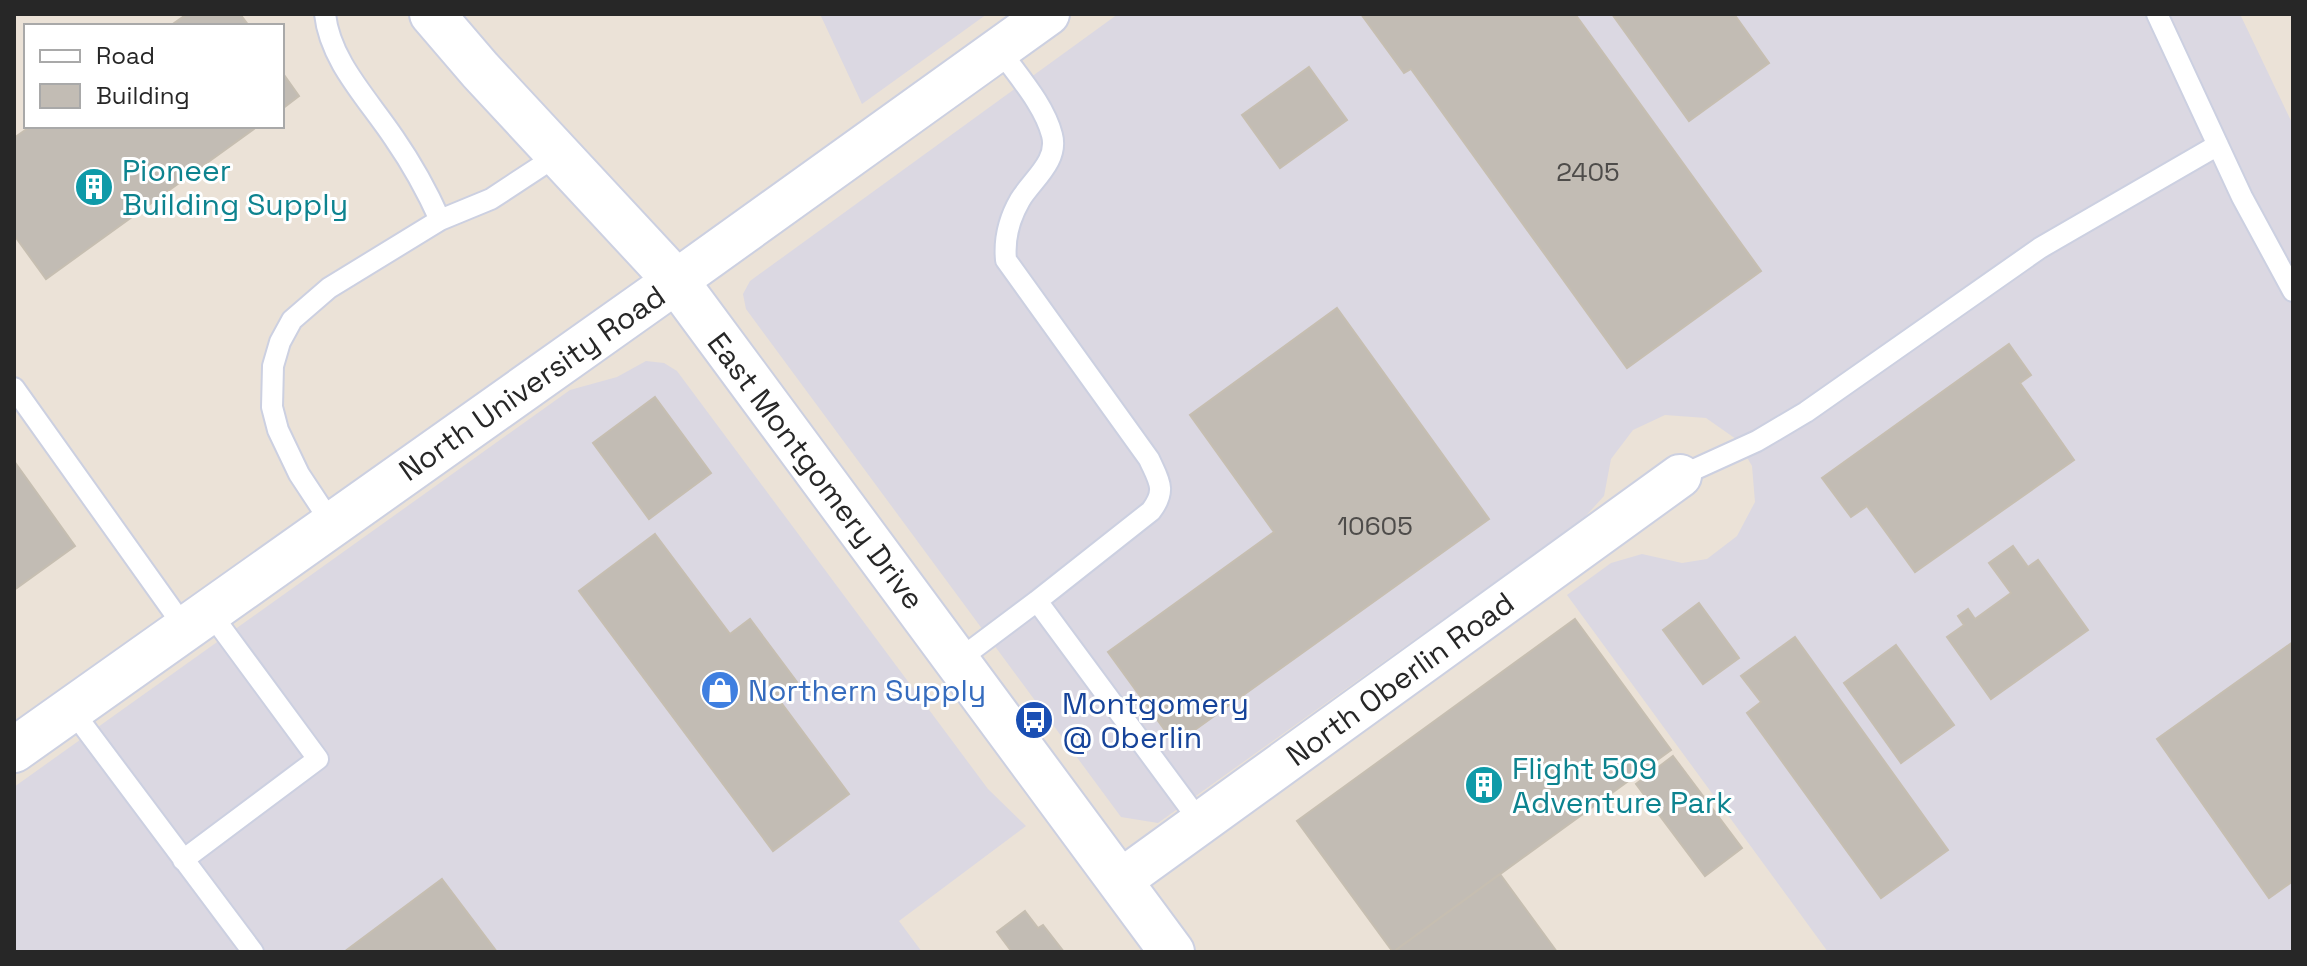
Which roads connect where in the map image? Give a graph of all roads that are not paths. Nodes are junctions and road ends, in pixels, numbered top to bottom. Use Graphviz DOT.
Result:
graph roads {
  1 [pos="325,14"];
  2 [pos="432,14"];
  3 [pos="1048,14"];
  4 [pos="2157,14"];
  5 [pos="999,49"];
  6 [pos="2218,145"];
  7 [pos="558,155"];
  8 [pos="440,220"];
  9 [pos="676,281"];
  10 [pos="2293,291"];
  11 [pos="14,388"];
  12 [pos="1680,476"];
  13 [pos="332,524"];
  14 [pos="1037,601"];
  15 [pos="197,619"];
  16 [pos="957,661"];
  17 [pos="71,709"];
  18 [pos="14,750"];
  19 [pos="1201,823"];
  20 [pos="183,860"];
  21 [pos="1120,881"];
  22 [pos="253,952"];
  23 [pos="1172,952"];
  1 -- 8 [label="lane"];
  2 -- 7 [label="main road, East Montgomery Drive"];
  3 -- 5 [label="street, North University Road"];
  4 -- 6 [label="lane"];
  5 -- 9 [label="street, North University Road"];
  5 -- 14 [label="lane"];
  6 -- 10 [label="lane"];
  6 -- 12 [label="lane"];
  7 -- 8 [label="lane"];
  7 -- 9 [label="main road, East Montgomery Drive"];
  8 -- 13 [label="lane"];
  9 -- 13 [label="main road, North University Road"];
  9 -- 16 [label="main road, East Montgomery Drive"];
  11 -- 15 [label="lane"];
  12 -- 19 [label="street, North Oberlin Road"];
  13 -- 15 [label="main road, North University Road"];
  14 -- 16 [label="lane"];
  14 -- 19 [label="lane"];
  15 -- 17 [label="main road, North University Road"];
  15 -- 20 [label="lane"];
  16 -- 21 [label="main road, East Montgomery Drive"];
  17 -- 18 [label="main road, North University Road"];
  17 -- 20 [label="lane"];
  19 -- 21 [label="street, North Oberlin Road"];
  20 -- 22 [label="lane"];
  21 -- 23 [label="main road, East Montgomery Drive"];
}
